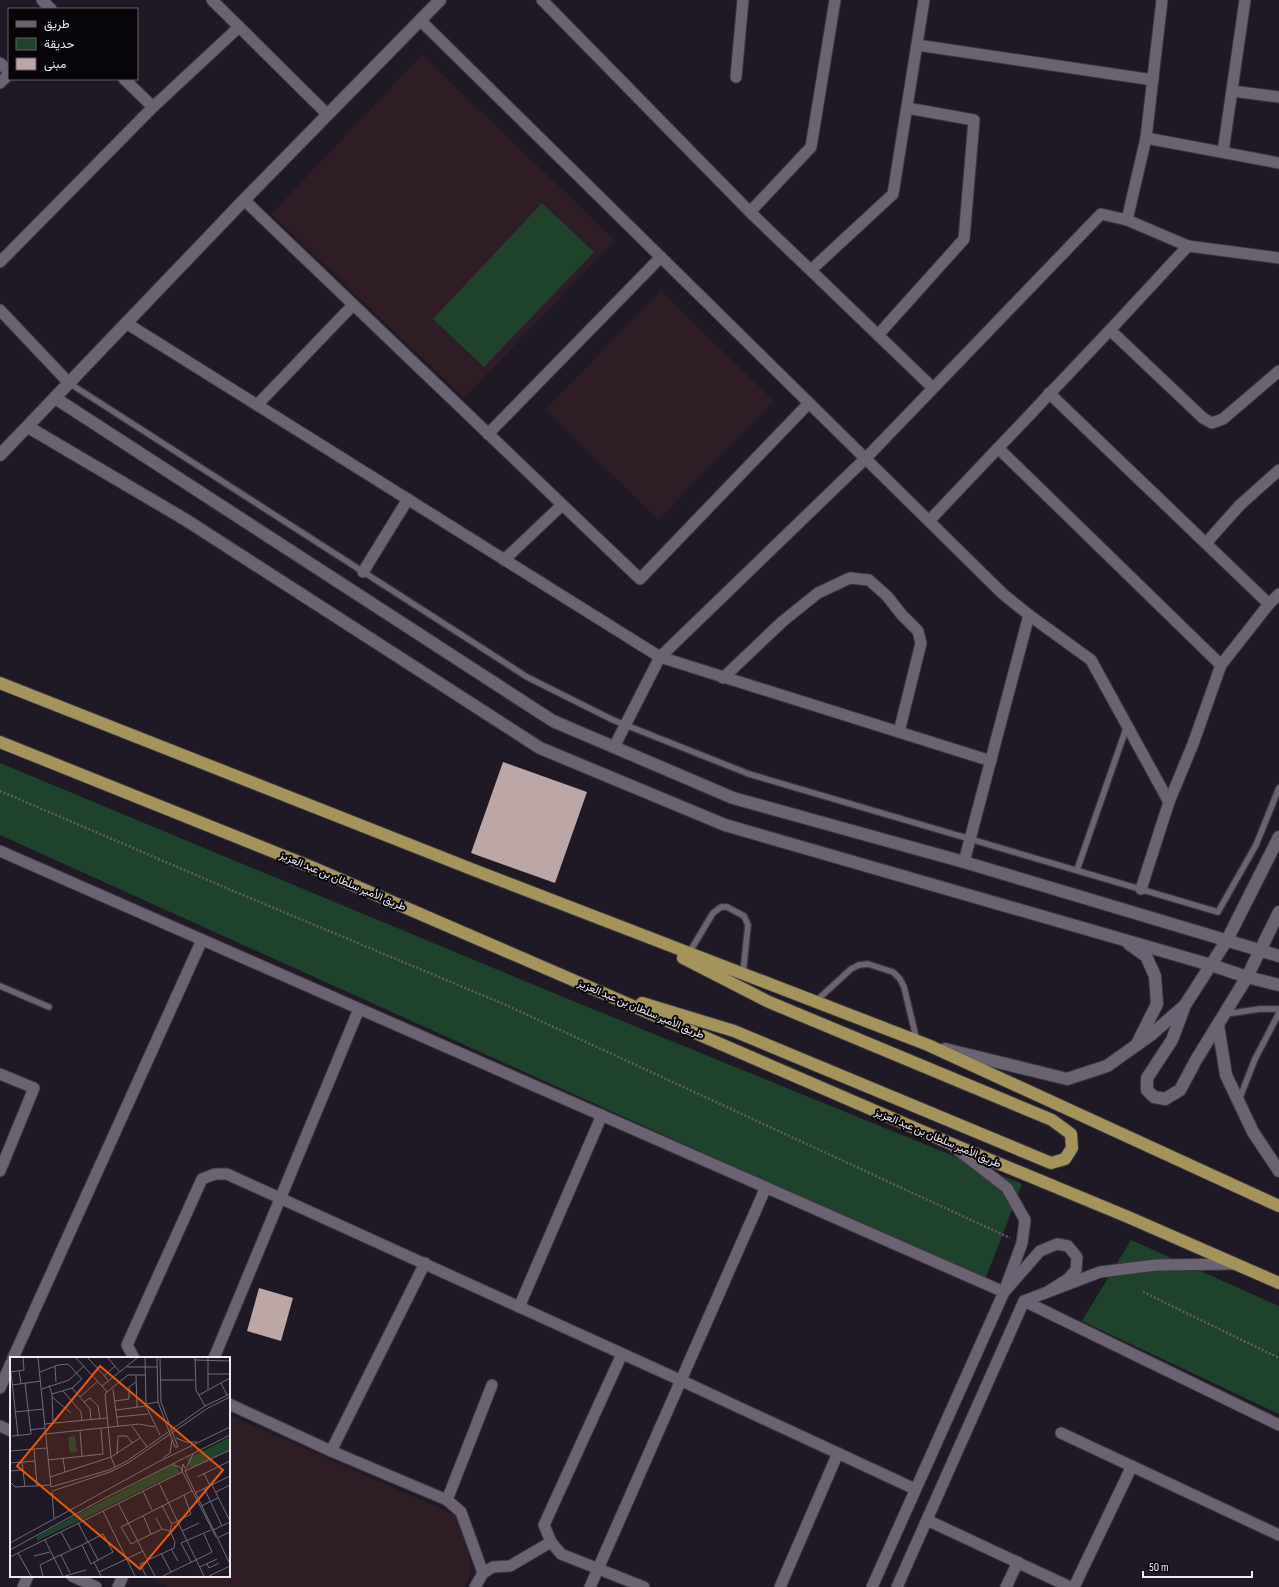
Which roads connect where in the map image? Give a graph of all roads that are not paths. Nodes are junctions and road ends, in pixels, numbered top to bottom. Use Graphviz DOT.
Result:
graph roads {
  1 [pos="42,0"];
  2 [pos="212,0"];
  3 [pos="440,0"];
  4 [pos="743,0"];
  5 [pos="835,0"];
  6 [pos="924,0"];
  7 [pos="1162,0"];
  8 [pos="1244,0"];
  9 [pos="547,2"];
  10 [pos="50,8"];
  11 [pos="420,20"];
  12 [pos="239,27"];
  13 [pos="917,45"];
  14 [pos="0,63"];
  15 [pos="8,72"];
  16 [pos="8,74"];
  17 [pos="736,77"];
  18 [pos="125,80"];
  19 [pos="1153,80"];
  20 [pos="0,83"];
  21 [pos="1232,91"];
  22 [pos="1279,97"];
  23 [pos="153,107"];
  24 [pos="907,108"];
  25 [pos="327,114"];
  26 [pos="1146,138"];
  27 [pos="1223,152"];
  28 [pos="1279,163"];
  29 [pos="244,200"];
  30 [pos="750,212"];
  31 [pos="1127,220"];
  32 [pos="1188,246"];
  33 [pos="661,257"];
  34 [pos="1279,258"];
  35 [pos="0,262"];
  36 [pos="811,270"];
  37 [pos="354,305"];
  38 [pos="0,310"];
  39 [pos="126,322"];
  40 [pos="1110,330"];
  41 [pos="878,335"];
  42 [pos="1279,371"];
  43 [pos="69,383"];
  44 [pos="933,388"];
  45 [pos="1050,393"];
  46 [pos="55,398"];
  47 [pos="809,403"];
  48 [pos="257,405"];
  49 [pos="28,427"];
  50 [pos="488,434"];
  51 [pos="998,448"];
  52 [pos="0,455"];
  53 [pos="866,458"];
  54 [pos="1279,470"];
  55 [pos="408,500"];
  56 [pos="562,505"];
  57 [pos="929,521"];
  58 [pos="1206,543"];
  59 [pos="504,560"];
  60 [pos="363,572"];
  61 [pos="1279,594"];
  62 [pos="1269,604"];
  63 [pos="1029,615"];
  64 [pos="660,657"];
  65 [pos="1221,665"];
  66 [pos="723,678"];
  67 [pos="0,683"];
  68 [pos="625,725"];
  69 [pos="1127,726"];
  70 [pos="899,732"];
  71 [pos="0,742"];
  72 [pos="614,747"];
  73 [pos="991,761"];
  74 [pos="1279,788"];
  75 [pos="1169,802"];
  76 [pos="1279,837"];
  77 [pos="970,839"];
  78 [pos="0,851"];
  79 [pos="964,862"];
  80 [pos="1077,870"];
  81 [pos="1141,889"];
  82 [pos="1279,912"];
  83 [pos="626,929"];
  84 [pos="202,940"];
  85 [pos="1123,940"];
  86 [pos="1227,940"];
  87 [pos="1259,951"];
  88 [pos="689,953"];
  89 [pos="1279,956"];
  90 [pos="1211,965"];
  91 [pos="742,974"];
  92 [pos="1247,977"];
  93 [pos="1279,985"];
  94 [pos="0,986"];
  95 [pos="586,986"];
  96 [pos="815,1002"];
  97 [pos="1185,1005"];
  98 [pos="49,1007"];
  99 [pos="359,1009"];
  100 [pos="1279,1010"];
  101 [pos="1279,1013"];
  102 [pos="1223,1014"];
  103 [pos="1218,1025"];
  104 [pos="923,1043"];
  105 [pos="1137,1044"];
  106 [pos="0,1074"];
  107 [pos="1239,1102"];
  108 [pos="602,1115"];
  109 [pos="947,1142"];
  110 [pos="0,1171"];
  111 [pos="1279,1171"];
  112 [pos="766,1187"];
  113 [pos="281,1198"];
  114 [pos="1279,1206"];
  115 [pos="425,1263"];
  116 [pos="1235,1264"];
  117 [pos="1279,1283"];
  118 [pos="1004,1292"];
  119 [pos="1049,1292"];
  120 [pos="1024,1301"];
  121 [pos="519,1307"];
  122 [pos="622,1354"];
  123 [pos="13,1357"];
  124 [pos="133,1357"];
  125 [pos="214,1357"];
  126 [pos="10,1365"];
  127 [pos="680,1380"];
  128 [pos="492,1385"];
  129 [pos="0,1388"];
  130 [pos="230,1404"];
  131 [pos="1279,1424"];
  132 [pos="0,1426"];
  133 [pos="10,1431"];
  134 [pos="1061,1433"];
  135 [pos="331,1450"];
  136 [pos="838,1453"];
  137 [pos="1132,1466"];
  138 [pos="915,1488"];
  139 [pos="447,1500"];
  140 [pos="927,1520"];
  141 [pos="1279,1535"];
  142 [pos="551,1542"];
  143 [pos="1018,1562"];
  144 [pos="598,1569"];
  145 [pos="483,1573"];
  146 [pos="28,1577"];
  147 [pos="74,1577"];
  148 [pos="23,1587"];
  149 [pos="96,1587"];
  150 [pos="475,1587"];
  151 [pos="590,1587"];
  152 [pos="644,1587"];
  153 [pos="780,1587"];
  154 [pos="872,1587"];
  155 [pos="897,1587"];
  156 [pos="1006,1587"];
  157 [pos="1070,1587"];
  158 [pos="1074,1587"];
  1 -- 10 [label="street"];
  2 -- 12 [label="street"];
  3 -- 11 [label="street"];
  4 -- 17 [label="street"];
  5 -- 30 [label="street"];
  6 -- 13 [label="street"];
  7 -- 19 [label="street"];
  8 -- 21 [label="street"];
  9 -- 30 [label="street"];
  11 -- 25 [label="street"];
  11 -- 33 [label="street"];
  12 -- 23 [label="street"];
  12 -- 25 [label="street"];
  13 -- 19 [label="street"];
  13 -- 24 [label="street"];
  14 -- 15 [label="street"];
  16 -- 20 [label="street"];
  18 -- 23 [label="street"];
  19 -- 26 [label="street"];
  21 -- 22 [label="street"];
  21 -- 27 [label="street"];
  23 -- 35 [label="street"];
  24 -- 36 [label="street"];
  24 -- 41 [label="street"];
  25 -- 29 [label="street"];
  26 -- 27 [label="street"];
  26 -- 31 [label="street"];
  27 -- 28 [label="street"];
  29 -- 37 [label="street"];
  29 -- 39 [label="street"];
  30 -- 36 [label="street"];
  31 -- 32 [label="street"];
  31 -- 44 [label="street"];
  32 -- 34 [label="street"];
  32 -- 40 [label="street"];
  33 -- 47 [label="street"];
  33 -- 50 [label="street"];
  36 -- 41 [label="street"];
  37 -- 48 [label="street"];
  37 -- 50 [label="street"];
  38 -- 43 [label="street"];
  39 -- 43 [label="street"];
  39 -- 48 [label="street"];
  40 -- 42 [label="street"];
  40 -- 45 [label="street"];
  41 -- 44 [label="street"];
  43 -- 46 [label="street"];
  43 -- 60 [label="lane"];
  44 -- 53 [label="street"];
  45 -- 51 [label="street"];
  45 -- 58 [label="street"];
  46 -- 49 [label="street"];
  46 -- 72 [label="street"];
  47 -- 53 [label="street"];
  47 -- 56 [label="street"];
  48 -- 55 [label="street"];
  49 -- 52 [label="street"];
  49 -- 85 [label="street"];
  50 -- 56 [label="street"];
  51 -- 57 [label="street"];
  51 -- 65 [label="street"];
  53 -- 57 [label="street"];
  53 -- 64 [label="street"];
  54 -- 58 [label="street"];
  55 -- 59 [label="street"];
  55 -- 60 [label="street"];
  56 -- 59 [label="street"];
  57 -- 63 [label="street"];
  58 -- 62 [label="street"];
  59 -- 64 [label="street"];
  60 -- 68 [label="lane"];
  61 -- 62 [label="street"];
  62 -- 65 [label="street"];
  63 -- 69 [label="street"];
  63 -- 73 [label="street"];
  64 -- 66 [label="street"];
  64 -- 68 [label="street"];
  65 -- 75 [label="street"];
  66 -- 70 [label="street"];
  66 -- 70 [label="street"];
  67 -- 83 [label="highway"];
  68 -- 72 [label="street"];
  68 -- 77 [label="lane"];
  69 -- 75 [label="street"];
  69 -- 80 [label="lane"];
  70 -- 73 [label="street"];
  71 -- 95 [label="highway, طريق الأمير سلطان بن عبد العزيز"];
  72 -- 79 [label="street"];
  73 -- 77 [label="street"];
  74 -- 81 [label="lane"];
  75 -- 81 [label="street"];
  76 -- 86 [label="street"];
  77 -- 79 [label="street"];
  77 -- 80 [label="lane"];
  78 -- 84 [label="street"];
  79 -- 86 [label="street"];
  80 -- 81 [label="lane"];
  82 -- 87 [label="street"];
  83 -- 88 [label="highway"];
  83 -- 95 [label="highway"];
  84 -- 99 [label="street"];
  84 -- 123 [label="street"];
  85 -- 90 [label="street"];
  85 -- 105 [label="street"];
  86 -- 87 [label="street"];
  86 -- 90 [label="street"];
  87 -- 89 [label="street"];
  87 -- 92 [label="street"];
  88 -- 91 [label="highway"];
  88 -- 91 [label="lane"];
  90 -- 92 [label="street"];
  90 -- 97 [label="street"];
  91 -- 96 [label="highway"];
  92 -- 93 [label="street"];
  92 -- 102 [label="street"];
  94 -- 98 [label="lane"];
  95 -- 109 [label="highway, طريق الأمير سلطان بن عبد العزيز"];
  96 -- 104 [label="highway"];
  96 -- 104 [label="lane"];
  97 -- 103 [label="street"];
  97 -- 105 [label="street"];
  99 -- 108 [label="street"];
  99 -- 113 [label="street"];
  100 -- 102 [label="lane"];
  101 -- 107 [label="lane"];
  102 -- 103 [label="street"];
  103 -- 107 [label="street"];
  104 -- 105 [label="street"];
  104 -- 114 [label="highway"];
  106 -- 110 [label="street"];
  107 -- 111 [label="street"];
  108 -- 112 [label="street"];
  108 -- 121 [label="street"];
  109 -- 116 [label="highway, طريق الأمير سلطان بن عبد العزيز"];
  109 -- 118 [label="street"];
  112 -- 118 [label="street"];
  112 -- 127 [label="street"];
  113 -- 115 [label="street"];
  113 -- 124 [label="street"];
  113 -- 125 [label="street"];
  115 -- 121 [label="street"];
  115 -- 135 [label="street"];
  116 -- 117 [label="highway, طريق الأمير سلطان بن عبد العزيز"];
  116 -- 119 [label="street"];
  118 -- 119 [label="street"];
  118 -- 138 [label="street"];
  119 -- 120 [label="street"];
  120 -- 131 [label="street"];
  120 -- 140 [label="street"];
  121 -- 122 [label="street"];
  122 -- 127 [label="street"];
  122 -- 142 [label="street"];
  126 -- 129 [label="street"];
  127 -- 136 [label="street"];
  127 -- 144 [label="street"];
  128 -- 139 [label="street"];
  130 -- 135 [label="street"];
  132 -- 133 [label="street"];
  134 -- 137 [label="street"];
  135 -- 139 [label="street"];
  136 -- 138 [label="street"];
  136 -- 153 [label="street"];
  137 -- 141 [label="street"];
  137 -- 158 [label="street"];
  138 -- 154 [label="street"];
  139 -- 145 [label="street"];
  140 -- 143 [label="street"];
  140 -- 155 [label="street"];
  142 -- 144 [label="street"];
  142 -- 145 [label="street"];
  143 -- 156 [label="street"];
  143 -- 157 [label="street"];
  144 -- 151 [label="street"];
  144 -- 152 [label="street"];
  145 -- 150 [label="street"];
  146 -- 148 [label="street"];
  147 -- 149 [label="street"];
}
